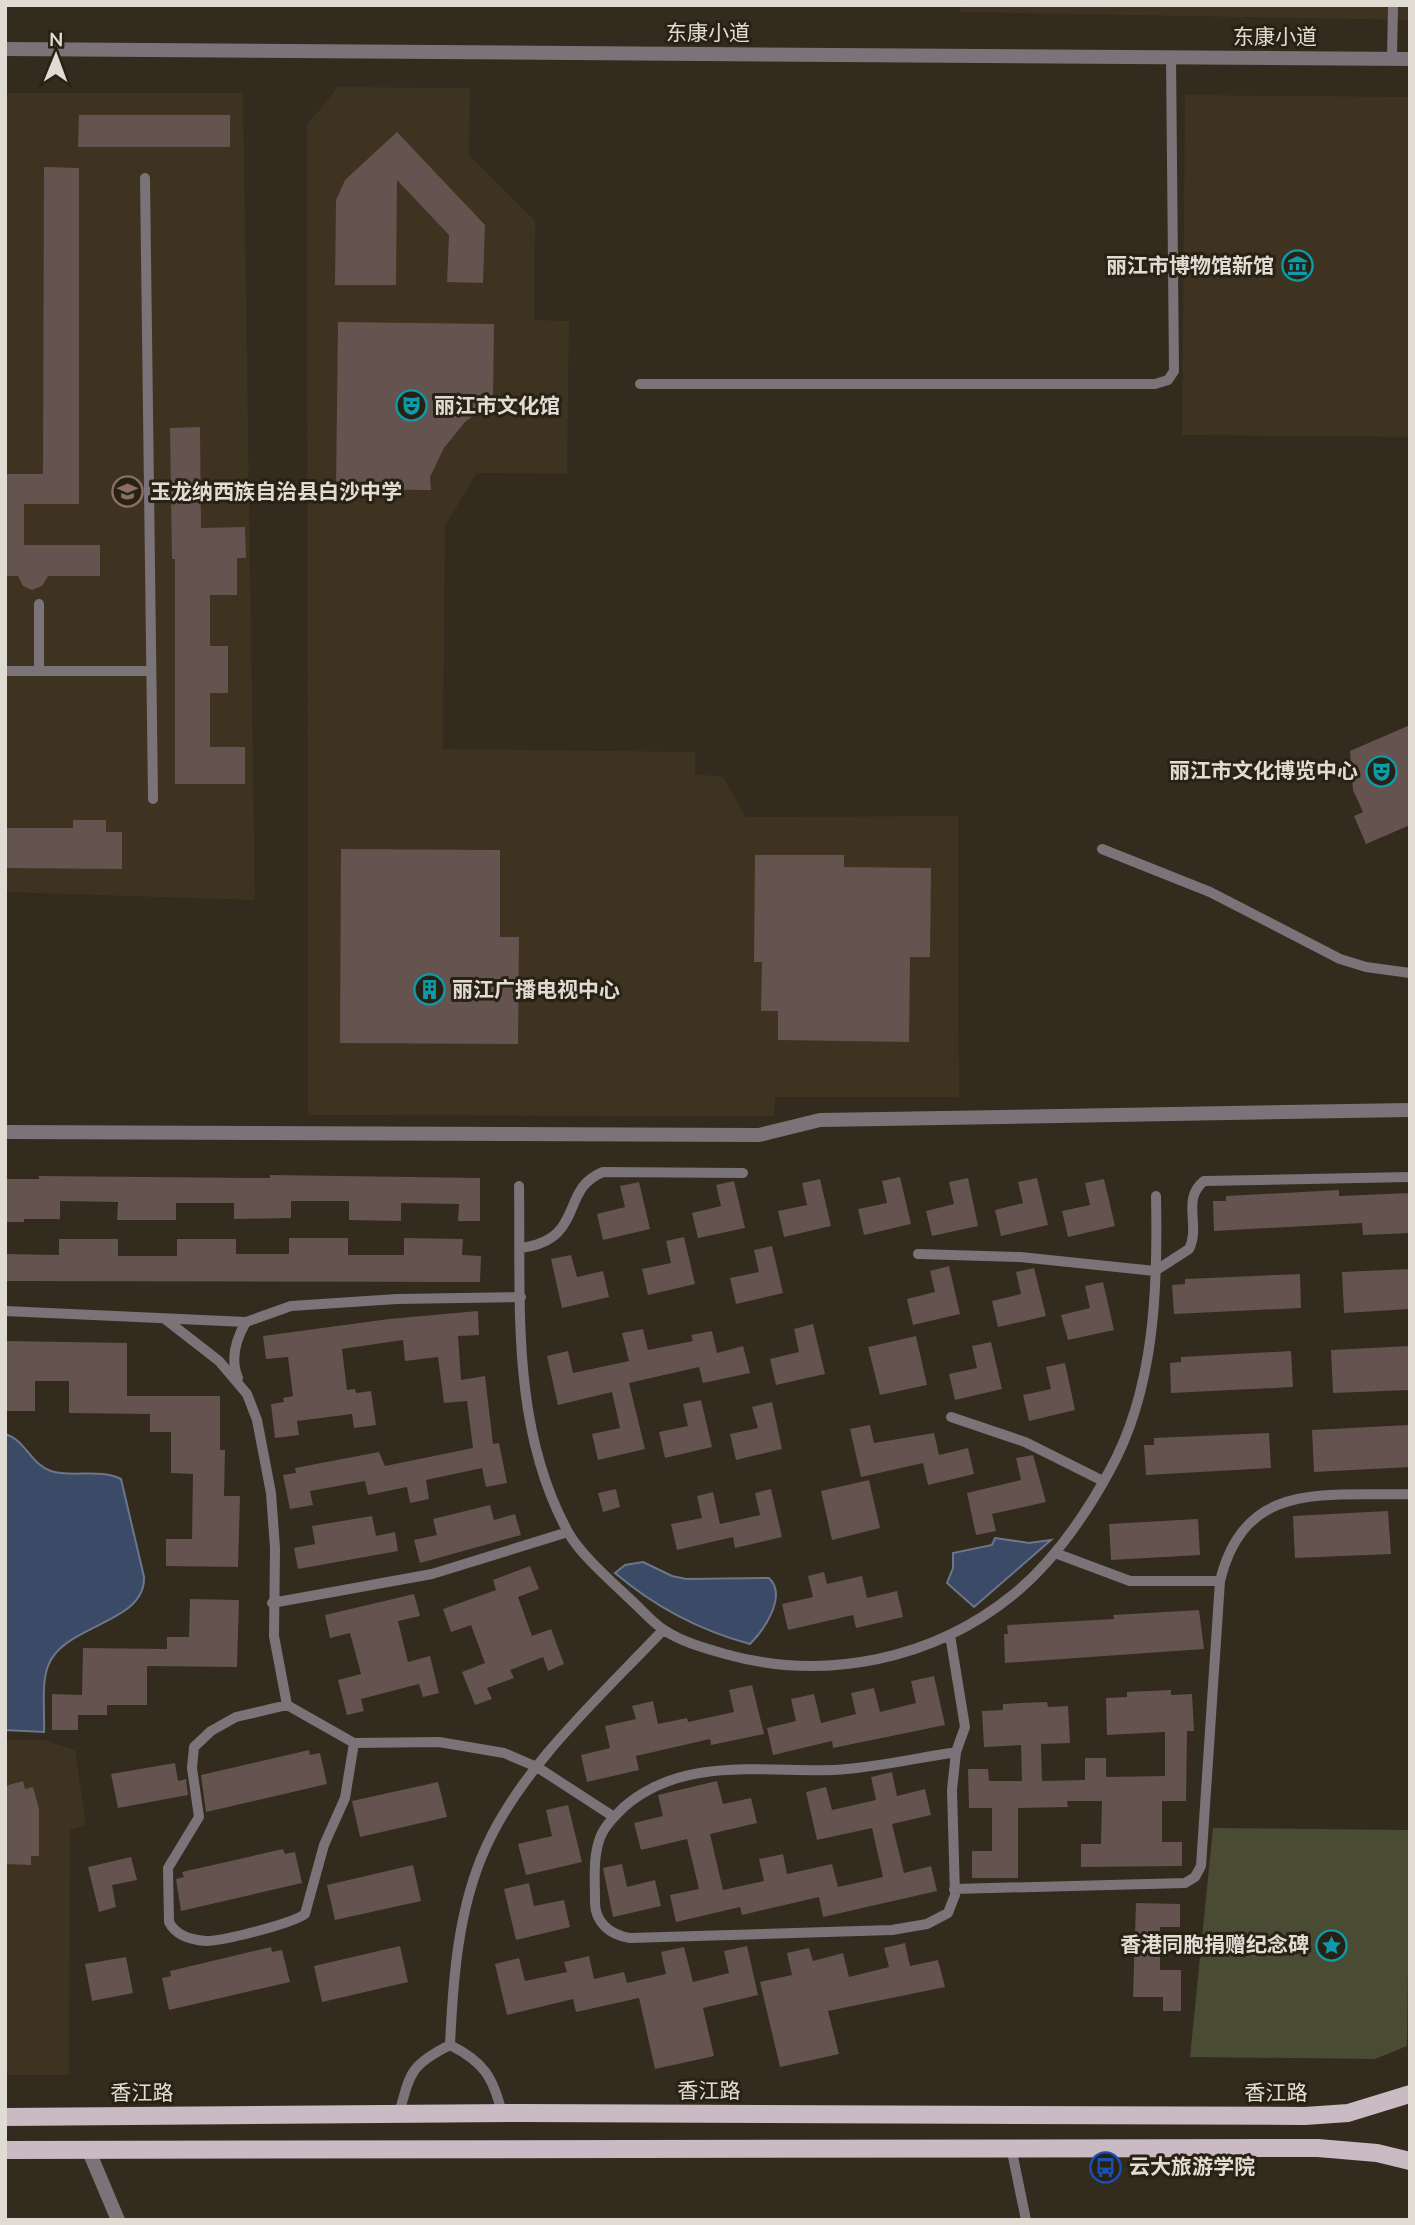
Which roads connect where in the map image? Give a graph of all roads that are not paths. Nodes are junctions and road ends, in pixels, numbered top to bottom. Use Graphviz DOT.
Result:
graph roads {
  1 [pos="1393,5"];
  2 [pos="5,49"];
  3 [pos="1171,57"];
  4 [pos="1392,58"];
  5 [pos="1410,59"];
  6 [pos="145,178"];
  7 [pos="640,384"];
  8 [pos="39,604"];
  9 [pos="5,671"];
  10 [pos="39,671"];
  11 [pos="151,671"];
  12 [pos="153,799"];
  13 [pos="1102,849"];
  14 [pos="1410,973"];
  15 [pos="1410,1110"];
  16 [pos="5,1132"];
  17 [pos="743,1173"];
  18 [pos="1410,1177"];
  19 [pos="519,1186"];
  20 [pos="1156,1196"];
  21 [pos="520,1248"];
  22 [pos="918,1254"];
  23 [pos="1156,1271"];
  24 [pos="521,1297"];
  25 [pos="5,1311"];
  26 [pos="165,1318"];
  27 [pos="246,1321"];
  28 [pos="241,1385"];
  29 [pos="951,1418"];
  30 [pos="1103,1481"];
  31 [pos="1410,1494"];
  32 [pos="568,1532"];
  33 [pos="1055,1553"];
  34 [pos="1220,1581"];
  35 [pos="272,1603"];
  36 [pos="663,1629"];
  37 [pos="950,1634"];
  38 [pos="287,1705"];
  39 [pos="354,1743"];
  40 [pos="956,1752"];
  41 [pos="537,1767"];
  42 [pos="614,1817"];
  43 [pos="954,1889"];
  44 [pos="450,2045"];
  45 [pos="1410,2094"];
  46 [pos="502,2113"];
  47 [pos="399,2114"];
  48 [pos="5,2117"];
  49 [pos="1011,2147"];
  50 [pos="88,2149"];
  51 [pos="5,2150"];
  52 [pos="1410,2161"];
  53 [pos="118,2220"];
  54 [pos="1026,2220"];
  1 -- 4 [label="lane"];
  2 -- 3 [label="street, 东康小道"];
  3 -- 4 [label="street, 东康小道"];
  3 -- 7 [label="lane"];
  4 -- 5 [label="street, 东康小道"];
  6 -- 11 [label="lane"];
  8 -- 10 [label="lane"];
  9 -- 10 [label="lane"];
  10 -- 11 [label="lane"];
  11 -- 12 [label="lane"];
  13 -- 14 [label="lane"];
  15 -- 16 [label="street"];
  17 -- 21 [label="lane"];
  18 -- 23 [label="lane"];
  19 -- 21 [label="lane"];
  20 -- 23 [label="lane"];
  21 -- 24 [label="lane"];
  22 -- 23 [label="lane"];
  23 -- 30 [label="lane"];
  24 -- 27 [label="lane"];
  24 -- 32 [label="lane"];
  25 -- 26 [label="lane"];
  26 -- 27 [label="lane"];
  26 -- 28 [label="lane"];
  27 -- 28 [label="lane"];
  28 -- 35 [label="lane"];
  29 -- 30 [label="lane"];
  30 -- 33 [label="lane"];
  31 -- 34 [label="lane"];
  32 -- 35 [label="lane"];
  32 -- 36 [label="lane"];
  33 -- 34 [label="lane"];
  33 -- 37 [label="lane"];
  34 -- 43 [label="lane"];
  35 -- 38 [label="lane"];
  36 -- 37 [label="lane"];
  36 -- 41 [label="lane"];
  37 -- 40 [label="lane"];
  38 -- 39 [label="lane"];
  38 -- 39 [label="lane"];
  39 -- 41 [label="lane"];
  40 -- 42 [label="lane"];
  40 -- 43 [label="lane"];
  41 -- 42 [label="lane"];
  41 -- 44 [label="lane"];
  42 -- 43 [label="lane"];
  44 -- 46 [label="lane"];
  44 -- 47 [label="lane"];
  45 -- 46 [label="main road, 香江路"];
  46 -- 47 [label="main road, 香江路"];
  47 -- 48 [label="main road, 香江路"];
  49 -- 50 [label="main road"];
  49 -- 52 [label="main road"];
  49 -- 54 [label="lane"];
  50 -- 51 [label="main road"];
  50 -- 53 [label="street"];
}
